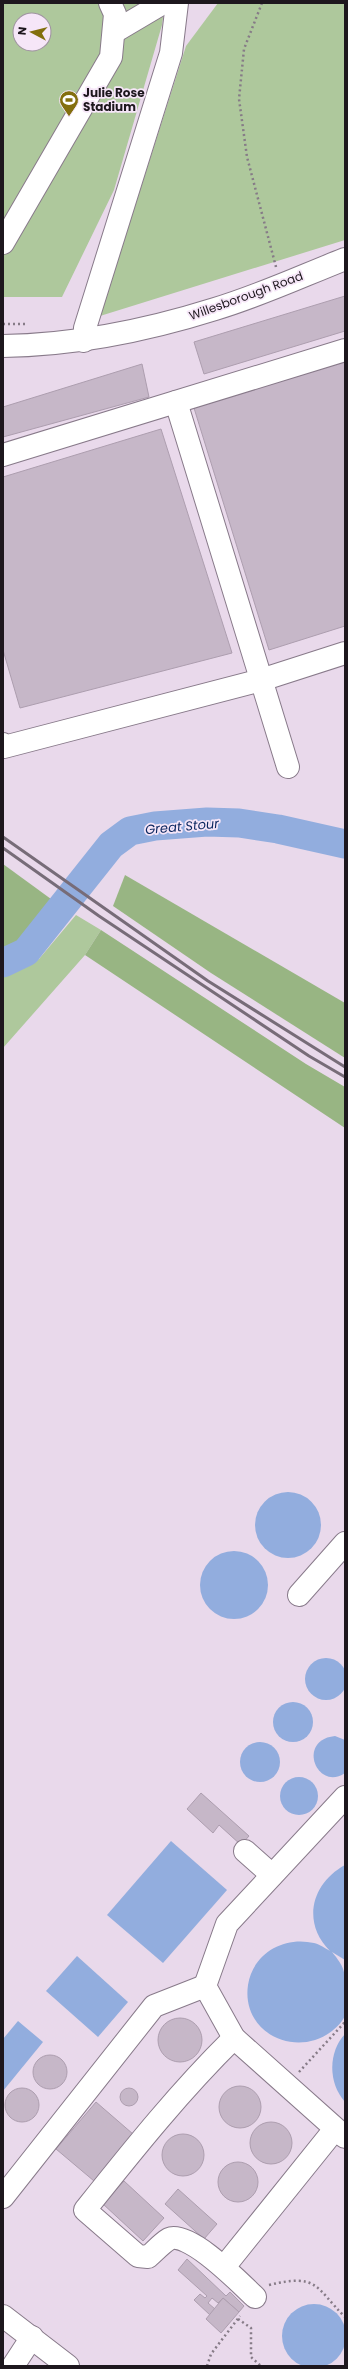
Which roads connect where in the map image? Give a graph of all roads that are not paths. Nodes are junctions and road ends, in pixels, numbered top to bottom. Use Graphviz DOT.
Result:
graph roads {
  1 [pos="110,3"];
  2 [pos="163,3"];
  3 [pos="177,3"];
  4 [pos="114,32"];
  5 [pos="3,243"];
  6 [pos="345,259"];
  7 [pos="84,341"];
  8 [pos="3,346"];
  9 [pos="345,350"];
  10 [pos="176,402"];
  11 [pos="3,455"];
  12 [pos="345,653"];
  13 [pos="261,680"];
  14 [pos="3,744"];
  15 [pos="288,767"];
  16 [pos="341,1554"];
  17 [pos="299,1595"];
  18 [pos="345,1797"];
  19 [pos="245,1851"];
  20 [pos="272,1875"];
  21 [pos="205,1986"];
  22 [pos="234,2038"];
  23 [pos="340,2133"];
  24 [pos="3,2197"];
  25 [pos="224,2268"];
  26 [pos="255,2297"];
  27 [pos="3,2316"];
  28 [pos="32,2337"];
  29 [pos="13,2366"];
  30 [pos="68,2366"];
  1 -- 4 [label="main road"];
  2 -- 4 [label="main road"];
  3 -- 7 [label="main road"];
  4 -- 5 [label="main road"];
  6 -- 7 [label="main road, Willesborough Road"];
  7 -- 8 [label="main road, Willesborough Road"];
  9 -- 10 [label="main road"];
  10 -- 11 [label="main road"];
  10 -- 13 [label="main road"];
  12 -- 13 [label="main road"];
  13 -- 14 [label="main road"];
  13 -- 15 [label="main road"];
  16 -- 17 [label="main road"];
  18 -- 20 [label="main road"];
  19 -- 20 [label="main road"];
  20 -- 21 [label="main road"];
  21 -- 22 [label="main road"];
  21 -- 24 [label="main road"];
  22 -- 23 [label="main road"];
  22 -- 25 [label="main road"];
  23 -- 25 [label="main road"];
  25 -- 26 [label="main road"];
  27 -- 28 [label="main road"];
  28 -- 29 [label="main road"];
  28 -- 30 [label="main road"];
}
